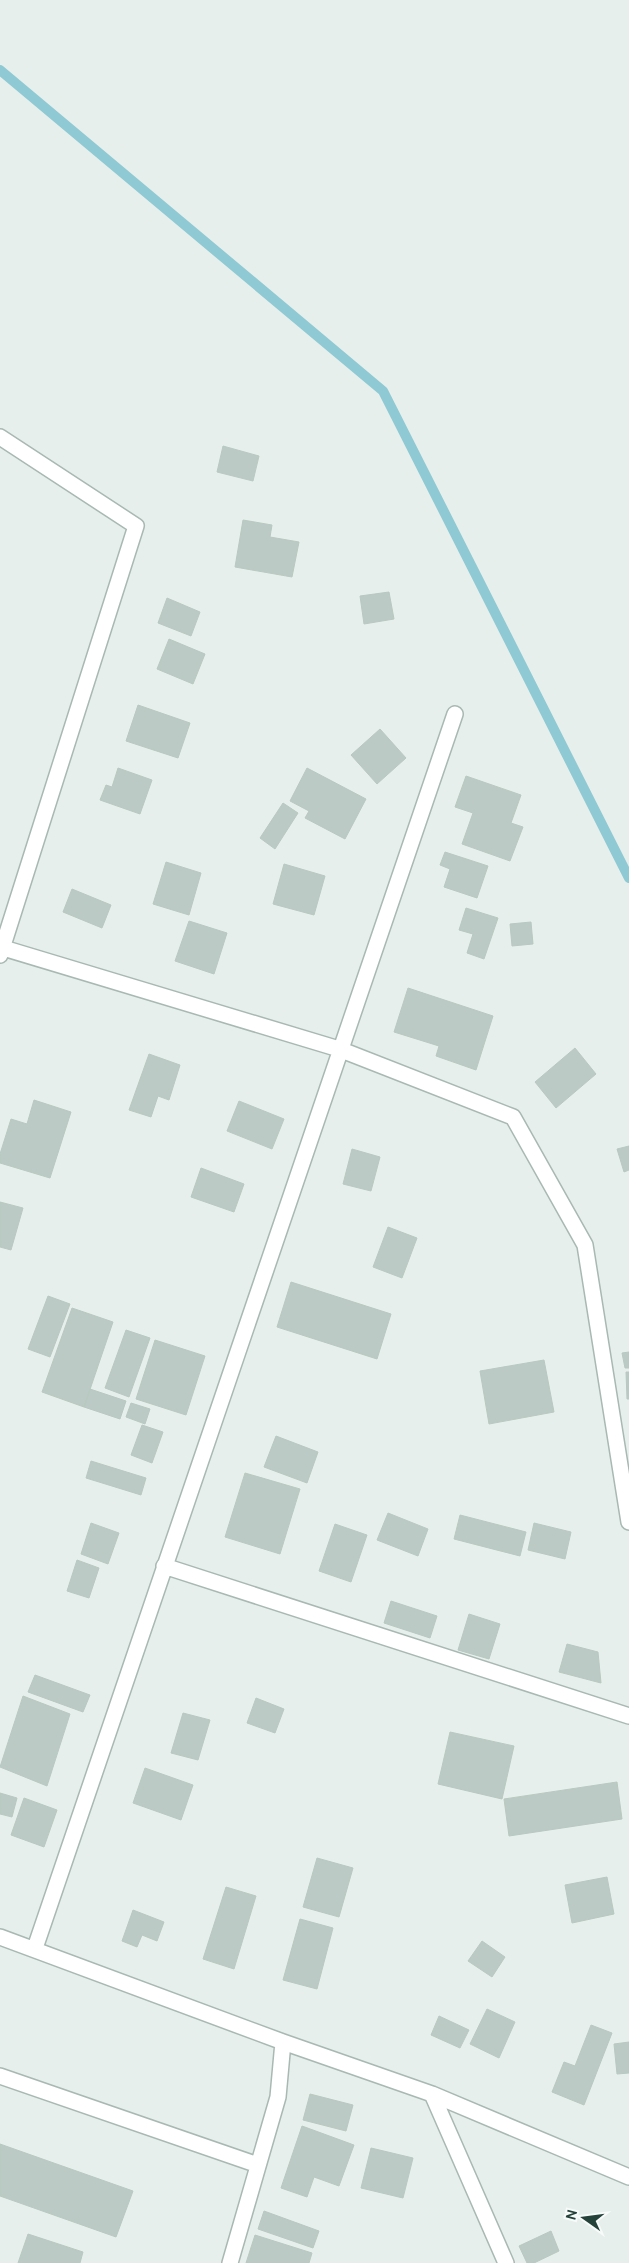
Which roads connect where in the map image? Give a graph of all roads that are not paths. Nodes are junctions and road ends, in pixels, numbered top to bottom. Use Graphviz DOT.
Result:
graph roads {
  1 [pos="0,437"];
  2 [pos="455,714"];
  3 [pos="1,950"];
  4 [pos="339,1049"];
  5 [pos="629,1522"];
  6 [pos="164,1566"];
  7 [pos="629,1716"];
  8 [pos="0,1937"];
  9 [pos="35,1948"];
  10 [pos="282,2042"];
  11 [pos="0,2076"];
  12 [pos="432,2094"];
  13 [pos="258,2165"];
  14 [pos="629,2177"];
  15 [pos="230,2263"];
  16 [pos="506,2263"];
  1 -- 3 [label="street"];
  2 -- 4 [label="street"];
  3 -- 4 [label="street"];
  4 -- 5 [label="street"];
  4 -- 6 [label="street"];
  6 -- 7 [label="street"];
  6 -- 9 [label="street"];
  8 -- 9 [label="street"];
  9 -- 10 [label="street"];
  10 -- 12 [label="street"];
  10 -- 13 [label="street"];
  11 -- 13 [label="street"];
  12 -- 14 [label="street"];
  12 -- 16 [label="street"];
  13 -- 15 [label="street"];
}
